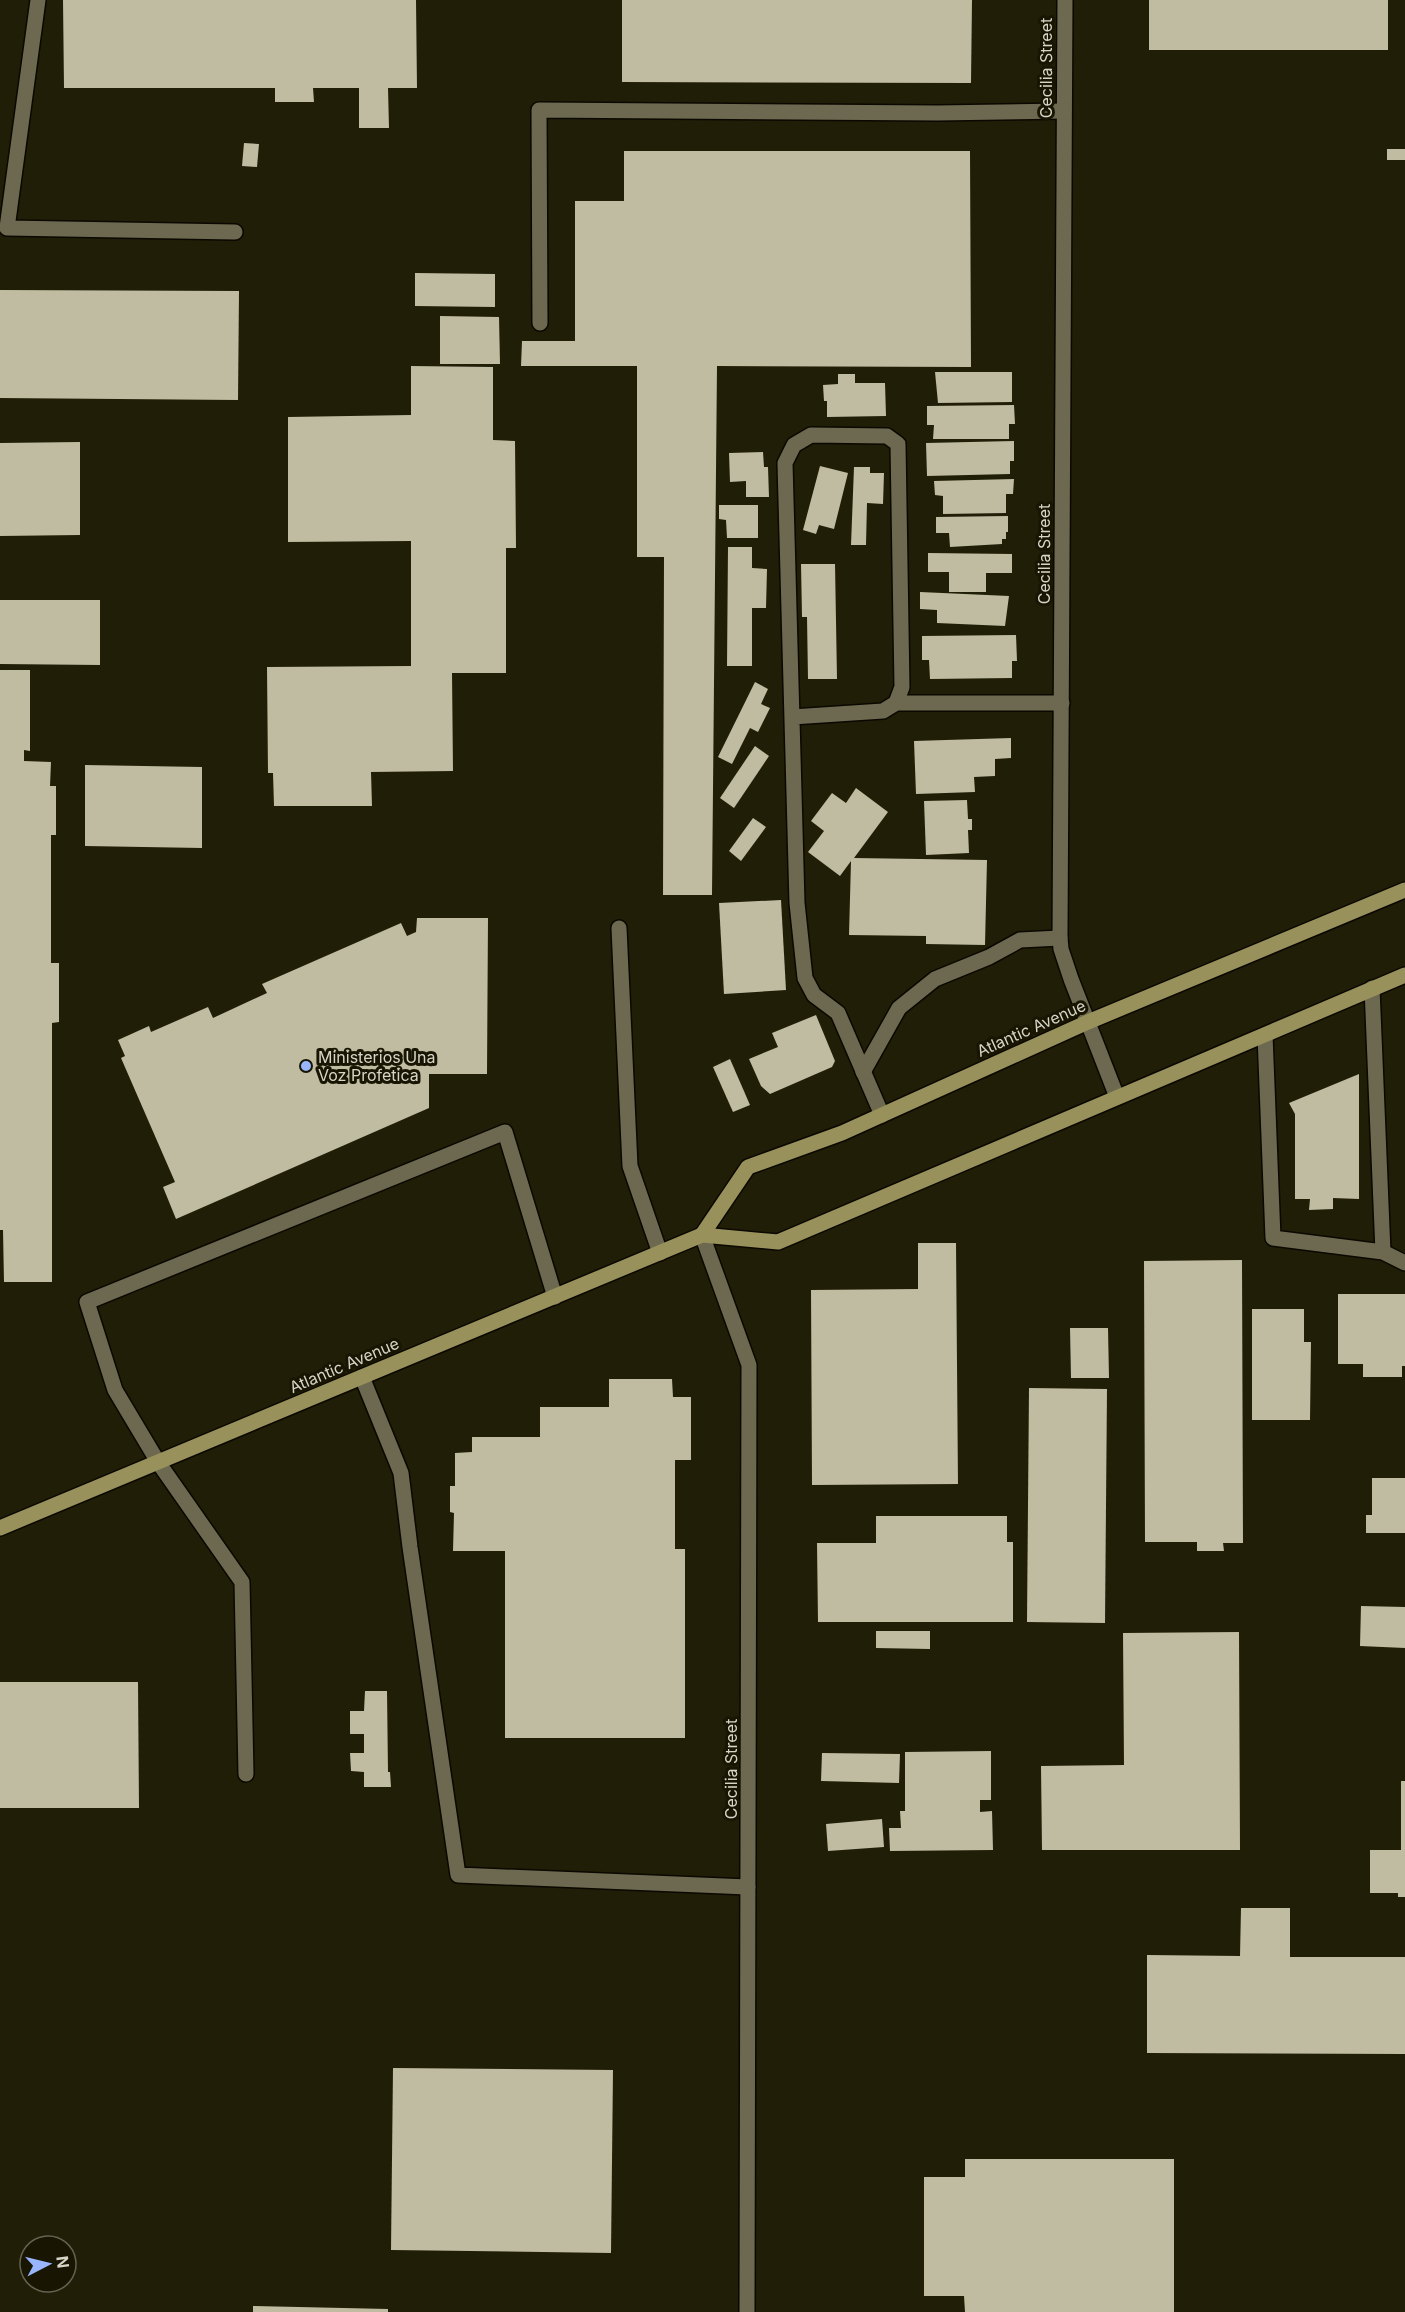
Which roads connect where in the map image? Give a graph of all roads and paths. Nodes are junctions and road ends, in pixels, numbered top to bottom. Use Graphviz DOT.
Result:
graph roads {
  1 [pos="38,0"];
  2 [pos="1065,0"];
  3 [pos="1064,111"];
  4 [pos="235,232"];
  5 [pos="540,323"];
  6 [pos="896,703"];
  7 [pos="1062,703"];
  8 [pos="792,717"];
  9 [pos="1405,890"];
  10 [pos="619,928"];
  11 [pos="1060,938"];
  12 [pos="1405,975"];
  13 [pos="1372,988"];
  14 [pos="1088,1022"];
  15 [pos="1265,1035"];
  16 [pos="863,1072"];
  17 [pos="1117,1097"];
  18 [pos="882,1115"];
  19 [pos="702,1235"];
  20 [pos="1383,1252"];
  21 [pos="660,1253"];
  22 [pos="1405,1263"];
  23 [pos="555,1297"];
  24 [pos="362,1377"];
  25 [pos="158,1462"];
  26 [pos="0,1528"];
  27 [pos="246,1774"];
  28 [pos="748,1887"];
  29 [pos="747,2312"];
  1 -- 4 [label="street"];
  2 -- 3 [label="street, Cecilia Street"];
  3 -- 5 [label="street"];
  3 -- 7 [label="street, Cecilia Street"];
  6 -- 7 [label="street"];
  6 -- 8 [label="street"];
  6 -- 8 [label="street"];
  7 -- 11 [label="street, Cecilia Street"];
  8 -- 16 [label="street"];
  9 -- 14 [label="main road, Atlantic Avenue"];
  10 -- 21 [label="street"];
  11 -- 14 [label="street, Cecilia Street"];
  11 -- 16 [label="street"];
  12 -- 13 [label="main road, Atlantic Avenue"];
  13 -- 15 [label="main road, Atlantic Avenue"];
  13 -- 20 [label="street"];
  14 -- 17 [label="street, Cecilia Street"];
  14 -- 18 [label="main road, Atlantic Avenue"];
  15 -- 17 [label="main road, Atlantic Avenue"];
  15 -- 20 [label="street"];
  16 -- 18 [label="street"];
  17 -- 19 [label="main road, Atlantic Avenue"];
  18 -- 19 [label="main road, Atlantic Avenue"];
  19 -- 21 [label="main road, Atlantic Avenue"];
  19 -- 28 [label="street, Cecilia Street"];
  20 -- 22 [label="street"];
  21 -- 23 [label="main road, Atlantic Avenue"];
  23 -- 24 [label="main road, Atlantic Avenue"];
  23 -- 25 [label="street"];
  24 -- 25 [label="main road, Atlantic Avenue"];
  24 -- 28 [label="street"];
  25 -- 26 [label="main road, Atlantic Avenue"];
  25 -- 27 [label="street"];
  28 -- 29 [label="street, Cecilia Street"];
}
